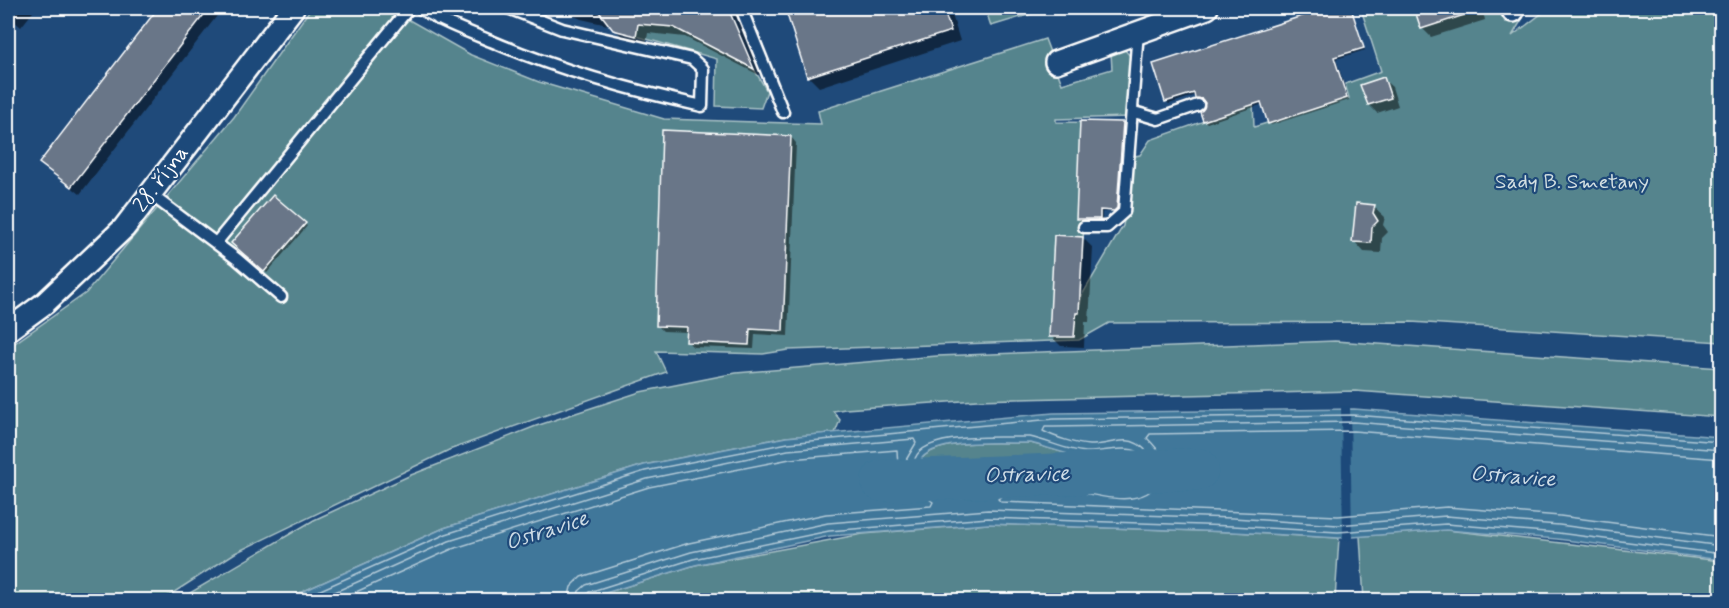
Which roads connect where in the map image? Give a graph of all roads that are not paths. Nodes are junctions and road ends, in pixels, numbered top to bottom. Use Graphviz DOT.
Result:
graph roads {
  1 [pos="293,8"];
  2 [pos="410,8"];
  3 [pos="420,8"];
  4 [pos="446,8"];
  5 [pos="508,8"];
  6 [pos="741,8"];
  7 [pos="1207,8"];
  8 [pos="438,19"];
  9 [pos="1138,31"];
  10 [pos="1056,62"];
  11 [pos="1197,105"];
  12 [pos="783,112"];
  13 [pos="1134,112"];
  14 [pos="150,194"];
  15 [pos="1084,227"];
  16 [pos="216,243"];
  17 [pos="281,297"];
  18 [pos="8,330"];
  1 -- 14 [label="street, 28. října"];
  2 -- 16 [label="lane"];
  3 -- 8 [label="lane"];
  4 -- 8 [label="lane"];
  5 -- 8 [label="lane"];
  6 -- 12 [label="lane"];
  7 -- 9 [label="street"];
  9 -- 10 [label="street"];
  9 -- 13 [label="lane"];
  11 -- 13 [label="lane"];
  13 -- 15 [label="lane"];
  14 -- 16 [label="lane"];
  14 -- 18 [label="street, 28. října"];
  16 -- 17 [label="lane"];
}
